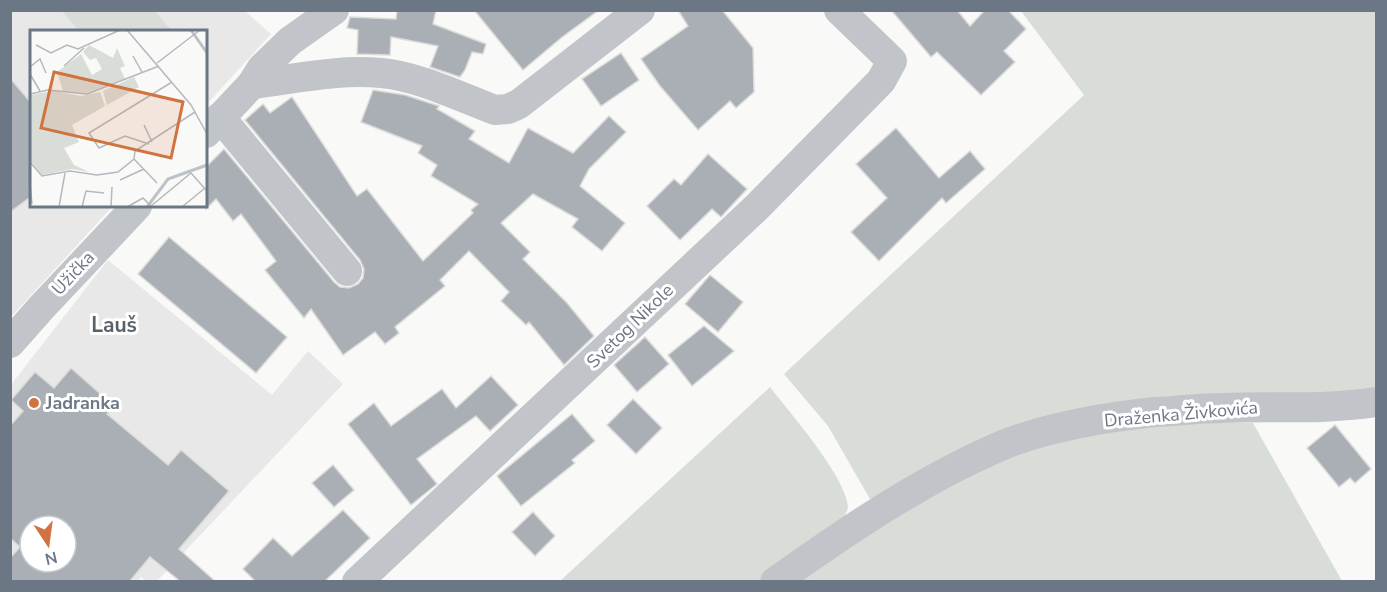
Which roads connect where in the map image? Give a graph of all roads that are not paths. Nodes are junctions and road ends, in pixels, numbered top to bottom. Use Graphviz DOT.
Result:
graph roads {
  1 [pos="334,10"];
  2 [pos="640,10"];
  3 [pos="839,10"];
  4 [pos="252,84"];
  5 [pos="213,125"];
  6 [pos="136,207"];
  7 [pos="347,271"];
  8 [pos="10,343"];
  9 [pos="1377,402"];
  10 [pos="357,582"];
  11 [pos="775,582"];
  1 -- 4 [label="street"];
  2 -- 4 [label="street"];
  3 -- 10 [label="street, Svetog Nikole"];
  4 -- 5 [label="street"];
  5 -- 7 [label="street"];
  6 -- 8 [label="street, Užička"];
  9 -- 11 [label="street, Draženka Živkovića"];
}
